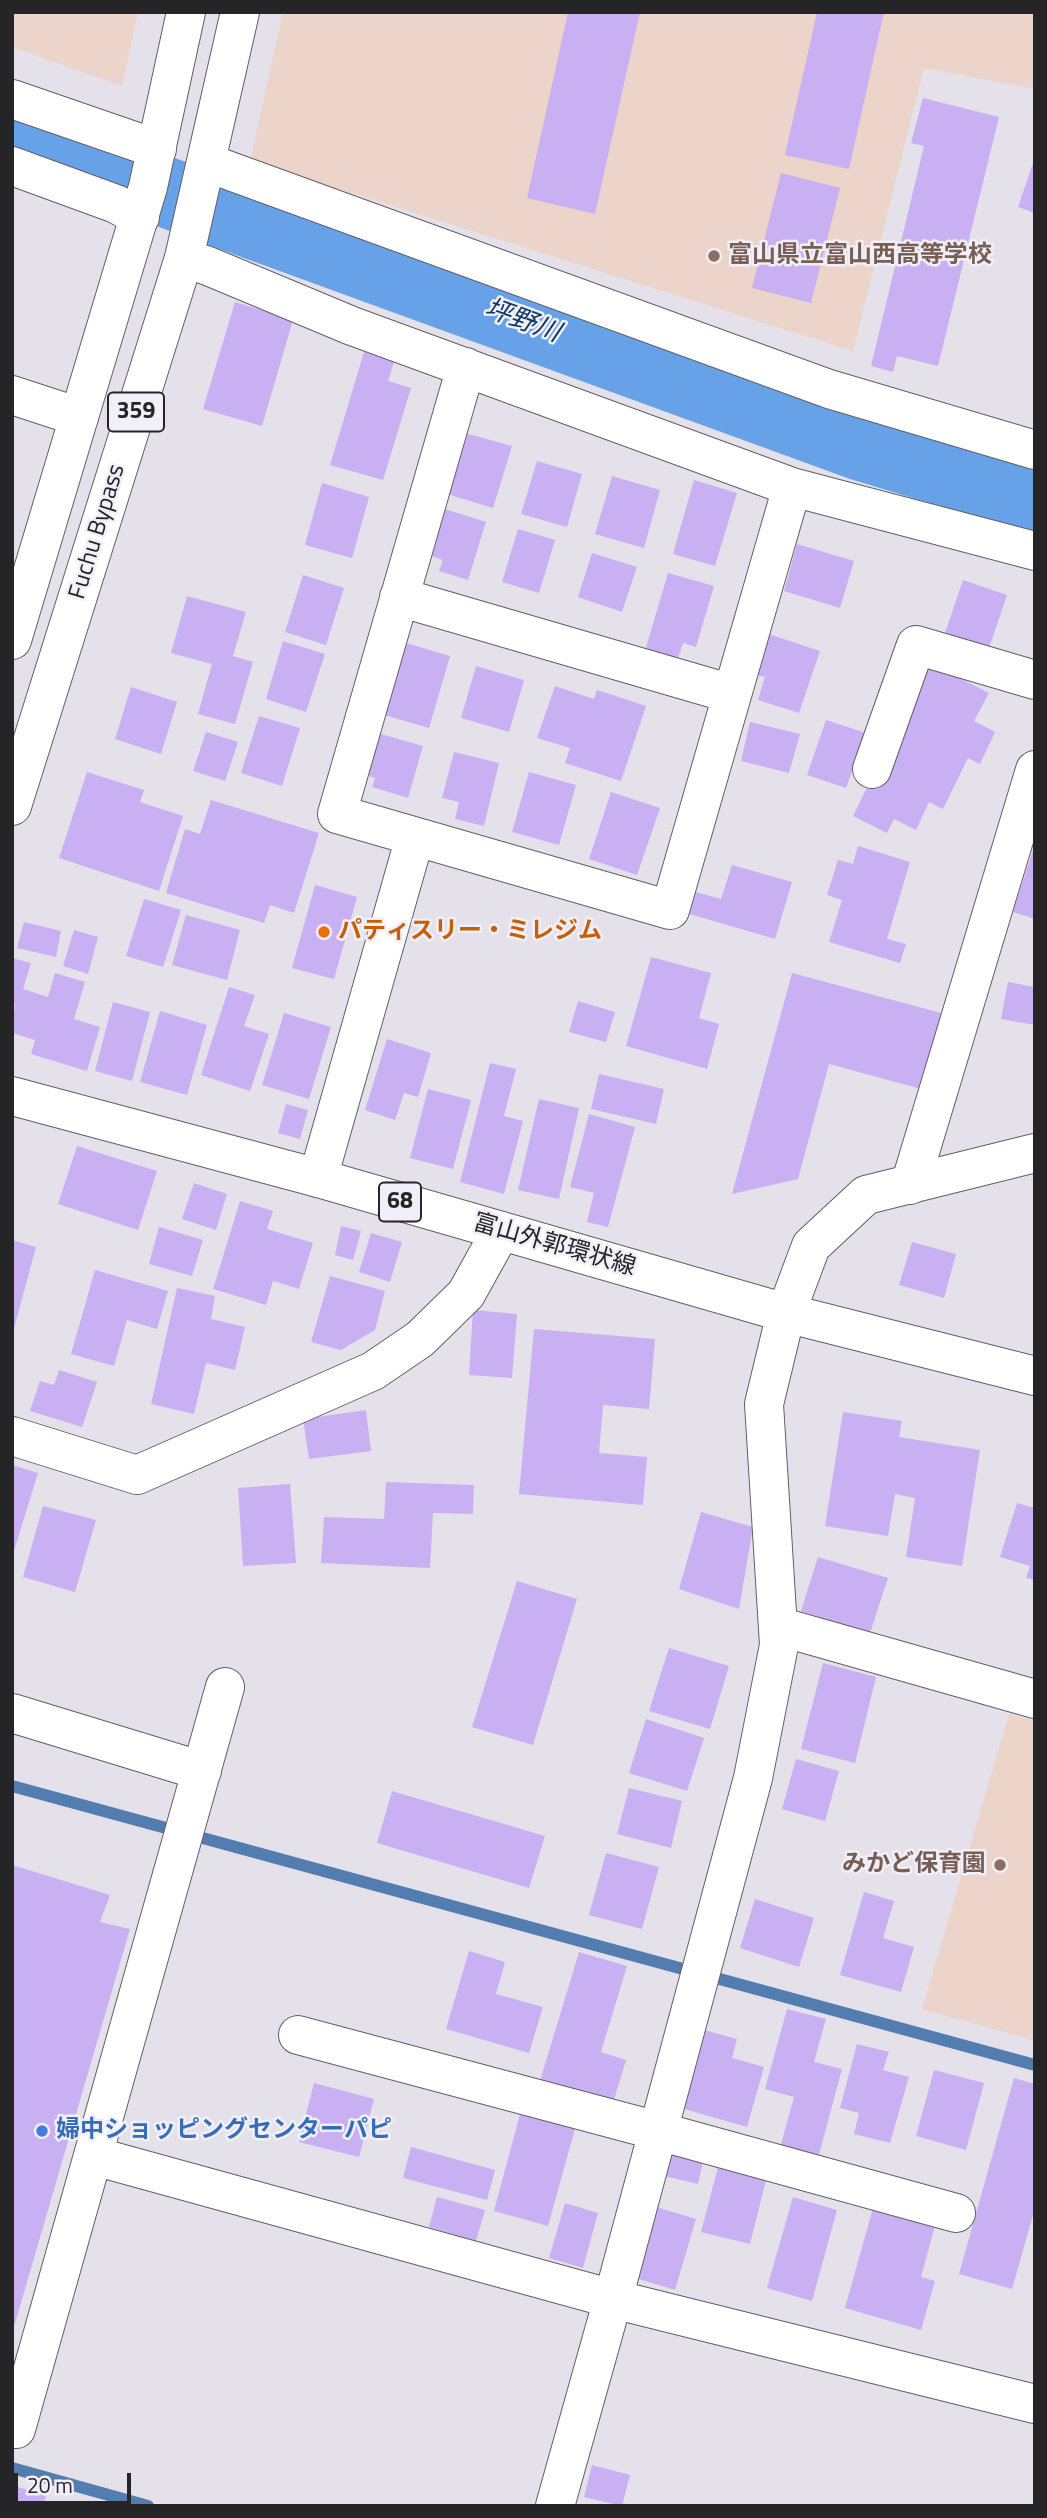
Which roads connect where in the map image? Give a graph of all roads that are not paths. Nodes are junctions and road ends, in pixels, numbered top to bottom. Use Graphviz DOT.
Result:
graph roads {
  1 [pos="186,12"];
  2 [pos="240,12"];
  3 [pos="12,99"];
  4 [pos="157,149"];
  5 [pos="208,163"];
  6 [pos="12,166"];
  7 [pos="140,216"];
  8 [pos="184,258"];
  9 [pos="466,367"];
  10 [pos="12,396"];
  11 [pos="79,417"];
  12 [pos="1035,450"];
  13 [pos="792,487"];
  14 [pos="1035,551"];
  15 [pos="399,597"];
  16 [pos="12,640"];
  17 [pos="1035,680"];
  18 [pos="732,694"];
  19 [pos="872,769"];
  20 [pos="1035,770"];
  21 [pos="12,806"];
  22 [pos="415,837"];
  23 [pos="12,1096"];
  24 [pos="1035,1153"];
  25 [pos="318,1178"];
  26 [pos="910,1185"];
  27 [pos="501,1231"];
  28 [pos="786,1313"];
  29 [pos="1035,1376"];
  30 [pos="12,1436"];
  31 [pos="778,1626"];
  32 [pos="225,1687"];
  33 [pos="1035,1699"];
  34 [pos="12,1713"];
  35 [pos="202,1771"];
  36 [pos="298,2035"];
  37 [pos="658,2131"];
  38 [pos="94,2156"];
  39 [pos="956,2213"];
  40 [pos="613,2299"];
  41 [pos="1035,2404"];
  42 [pos="12,2429"];
  43 [pos="555,2506"];
  1 -- 4 [label="main road, Fuchu Bypass / 359"];
  2 -- 5 [label="main road, Fuchu Bypass / 359"];
  3 -- 4 [label="main road"];
  4 -- 7 [label="main road, Fuchu Bypass / 359"];
  5 -- 8 [label="main road, Fuchu Bypass / 359"];
  5 -- 12 [label="main road"];
  6 -- 7 [label="main road"];
  7 -- 11 [label="main road, Fuchu Bypass / 359"];
  8 -- 9 [label="main road"];
  8 -- 21 [label="main road, Fuchu Bypass / 359"];
  9 -- 13 [label="main road"];
  9 -- 15 [label="main road"];
  10 -- 11 [label="main road"];
  11 -- 16 [label="main road, Fuchu Bypass / 359"];
  13 -- 14 [label="main road"];
  13 -- 18 [label="main road"];
  15 -- 18 [label="main road"];
  15 -- 22 [label="main road"];
  17 -- 19 [label="main road"];
  18 -- 22 [label="main road"];
  20 -- 26 [label="main road"];
  22 -- 25 [label="main road"];
  23 -- 25 [label="main road, 富山外郭環状線 / 68"];
  24 -- 26 [label="main road"];
  25 -- 27 [label="main road, 富山外郭環状線 / 68"];
  26 -- 28 [label="main road"];
  27 -- 28 [label="main road, 富山外郭環状線 / 68"];
  27 -- 30 [label="main road"];
  28 -- 29 [label="main road, 富山外郭環状線"];
  28 -- 31 [label="main road"];
  31 -- 33 [label="main road"];
  31 -- 37 [label="main road"];
  32 -- 35 [label="main road"];
  34 -- 35 [label="main road"];
  35 -- 38 [label="main road"];
  36 -- 37 [label="main road"];
  37 -- 39 [label="main road"];
  37 -- 40 [label="main road"];
  38 -- 40 [label="main road"];
  38 -- 42 [label="main road"];
  40 -- 41 [label="main road"];
  40 -- 43 [label="main road"];
}
